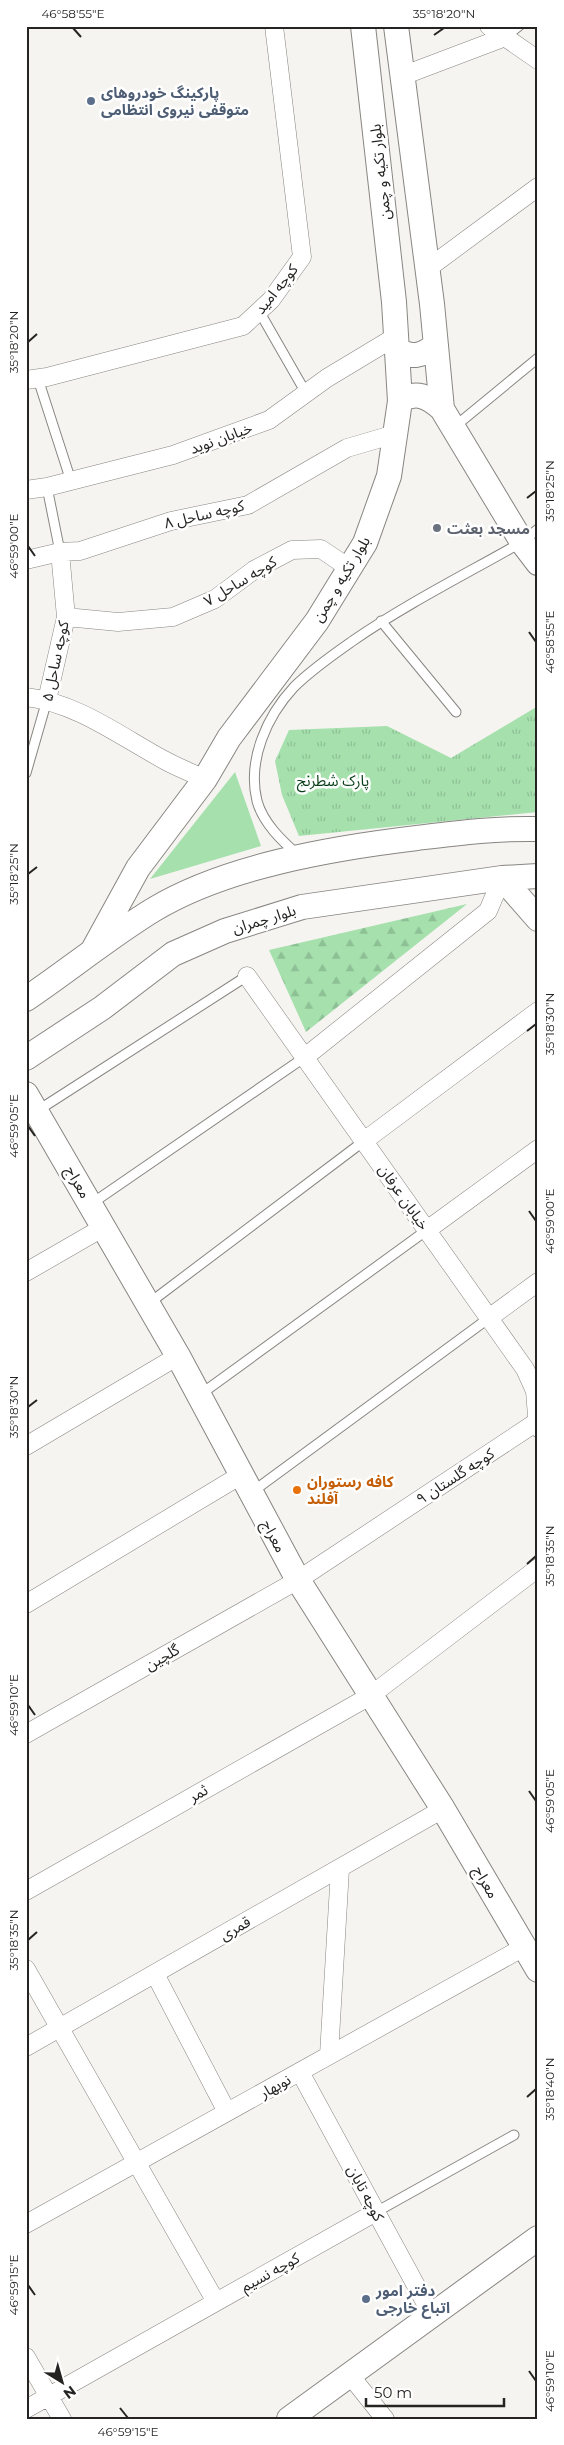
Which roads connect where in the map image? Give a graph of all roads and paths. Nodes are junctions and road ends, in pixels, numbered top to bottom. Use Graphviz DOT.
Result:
graph roads {
  1 [pos="274,26"];
  2 [pos="363,26"];
  3 [pos="396,26"];
  4 [pos="489,26"];
  5 [pos="512,32"];
  6 [pos="538,60"];
  7 [pos="402,76"];
  8 [pos="538,187"];
  9 [pos="427,269"];
  10 [pos="259,312"];
  11 [pos="396,343"];
  12 [pos="436,345"];
  13 [pos="538,358"];
  14 [pos="32,379"];
  15 [pos="306,393"];
  16 [pos="400,401"];
  17 [pos="447,419"];
  18 [pos="395,434"];
  19 [pos="71,481"];
  20 [pos="47,487"];
  21 [pos="26,490"];
  22 [pos="530,536"];
  23 [pos="60,552"];
  24 [pos="26,560"];
  25 [pos="538,563"];
  26 [pos="349,568"];
  27 [pos="66,617"];
  28 [pos="382,621"];
  29 [pos="26,697"];
  30 [pos="48,700"];
  31 [pos="456,712"];
  32 [pos="26,773"];
  33 [pos="204,779"];
  34 [pos="538,829"];
  35 [pos="300,857"];
  36 [pos="538,876"];
  37 [pos="502,878"];
  38 [pos="538,920"];
  39 [pos="93,950"];
  40 [pos="247,976"];
  41 [pos="26,999"];
  42 [pos="538,1011"];
  43 [pos="305,1057"];
  44 [pos="26,1058"];
  45 [pos="31,1102"];
  46 [pos="364,1142"];
  47 [pos="538,1149"];
  48 [pos="91,1204"];
  49 [pos="104,1227"];
  50 [pos="427,1230"];
  51 [pos="26,1272"];
  52 [pos="538,1282"];
  53 [pos="148,1304"];
  54 [pos="489,1318"];
  55 [pos="178,1356"];
  56 [pos="199,1396"];
  57 [pos="538,1421"];
  58 [pos="538,1428"];
  59 [pos="26,1446"];
  60 [pos="246,1484"];
  61 [pos="538,1568"];
  62 [pos="298,1580"];
  63 [pos="26,1604"];
  64 [pos="370,1696"];
  65 [pos="26,1734"];
  66 [pos="444,1809"];
  67 [pos="340,1869"];
  68 [pos="26,1891"];
  69 [pos="524,1947"];
  70 [pos="537,1968"];
  71 [pos="26,1969"];
  72 [pos="155,1974"];
  73 [pos="60,2028"];
  74 [pos="26,2047"];
  75 [pos="329,2056"];
  76 [pos="300,2072"];
  77 [pos="227,2112"];
  78 [pos="514,2135"];
  79 [pos="137,2163"];
  80 [pos="376,2212"];
  81 [pos="26,2224"];
  82 [pos="538,2238"];
  83 [pos="216,2302"];
  84 [pos="432,2315"];
  85 [pos="26,2357"];
  86 [pos="349,2374"];
  87 [pos="49,2396"];
  88 [pos="26,2409"];
  89 [pos="62,2419"];
  90 [pos="289,2419"];
  91 [pos="385,2419"];
  1 -- 10 [label="street, کوچه امید"];
  2 -- 11 [label="main road, بلوار تکیه و چمن"];
  3 -- 7 [label="main road"];
  4 -- 5 [label="street"];
  5 -- 6 [label="street"];
  5 -- 7 [label="street"];
  7 -- 9 [label="main road"];
  8 -- 9 [label="street"];
  9 -- 12 [label="main road"];
  10 -- 14 [label="street, کوچه امید"];
  10 -- 15 [label="lane"];
  11 -- 12 [label="main road"];
  11 -- 15 [label="street, خیابان نوید"];
  11 -- 16 [label="main road, بلوار تکیه و چمن"];
  12 -- 17 [label="main road"];
  13 -- 17 [label="lane"];
  14 -- 19 [label="lane"];
  15 -- 19 [label="street, خیابان نوید"];
  16 -- 17 [label="main road"];
  16 -- 18 [label="main road, بلوار تکیه و چمن"];
  17 -- 22 [label="main road"];
  18 -- 23 [label="street, کوچه ساحل ۸"];
  18 -- 26 [label="main road, بلوار تکیه و چمن"];
  19 -- 20 [label="street, خیابان نوید"];
  20 -- 21 [label="street, خیابان نوید"];
  20 -- 23 [label="lane, کوچه ساحل ۵"];
  22 -- 25 [label="main road"];
  22 -- 28 [label="lane"];
  23 -- 24 [label="street, کوچه ساحل ۸"];
  23 -- 27 [label="street, کوچه ساحل ۵"];
  26 -- 27 [label="street, کوچه ساحل ۷"];
  26 -- 33 [label="main road, بلوار تکیه و چمن"];
  27 -- 30 [label="street, کوچه ساحل ۵"];
  28 -- 31 [label="lane"];
  28 -- 35 [label="lane"];
  29 -- 30 [label="street"];
  30 -- 32 [label="lane, کوچه ساحل ۵"];
  30 -- 33 [label="street"];
  33 -- 39 [label="main road, بلوار تکیه و چمن"];
  34 -- 35 [label="main road"];
  35 -- 39 [label="main road"];
  36 -- 37 [label="main road, بلوار چمران"];
  37 -- 38 [label="main road"];
  37 -- 43 [label="street"];
  37 -- 44 [label="main road, بلوار چمران"];
  39 -- 41 [label="main road"];
  40 -- 43 [label="street, خیابان عرفان"];
  40 -- 45 [label="lane"];
  42 -- 46 [label="street"];
  43 -- 46 [label="street, خیابان عرفان"];
  43 -- 48 [label="lane"];
  45 -- 48 [label="main road, معراج"];
  46 -- 50 [label="street, خیابان عرفان"];
  46 -- 53 [label="lane"];
  47 -- 50 [label="street"];
  48 -- 49 [label="main road, معراج"];
  49 -- 51 [label="street"];
  49 -- 53 [label="main road, معراج"];
  50 -- 54 [label="street, خیابان عرفان"];
  50 -- 56 [label="lane"];
  52 -- 54 [label="street"];
  53 -- 55 [label="main road, معراج"];
  54 -- 57 [label="street, خیابان عرفان"];
  54 -- 60 [label="lane"];
  55 -- 56 [label="main road, معراج"];
  55 -- 59 [label="street"];
  56 -- 60 [label="main road, معراج"];
  57 -- 58 [label="street, خیابان عرفان"];
  57 -- 62 [label="street, کوچه گلستان ۹"];
  60 -- 62 [label="main road, معراج"];
  60 -- 63 [label="street"];
  61 -- 64 [label="street, ثمر"];
  62 -- 64 [label="main road, معراج"];
  62 -- 65 [label="street, گلچین"];
  64 -- 66 [label="main road, معراج"];
  64 -- 68 [label="street, ثمر"];
  66 -- 67 [label="street, قمری"];
  66 -- 69 [label="main road, معراج"];
  67 -- 72 [label="street, قمری"];
  67 -- 75 [label="street"];
  69 -- 70 [label="main road, معراج"];
  69 -- 75 [label="street, نوبهار"];
  71 -- 73 [label="street"];
  72 -- 73 [label="street, قمری"];
  72 -- 77 [label="street"];
  73 -- 74 [label="street, قمری"];
  73 -- 79 [label="street"];
  75 -- 76 [label="street, نوبهار"];
  76 -- 77 [label="street, نوبهار"];
  76 -- 80 [label="street, کوچه تابان"];
  77 -- 79 [label="street, نوبهار"];
  78 -- 80 [label="lane, کوچه نسیم"];
  79 -- 81 [label="street, نوبهار"];
  79 -- 83 [label="street"];
  80 -- 83 [label="street, کوچه نسیم"];
  80 -- 84 [label="street, کوچه تابان"];
  82 -- 84 [label="main road"];
  83 -- 87 [label="street, کوچه نسیم"];
  84 -- 86 [label="main road"];
  85 -- 87 [label="street"];
  86 -- 90 [label="main road"];
  86 -- 91 [label="street"];
  87 -- 88 [label="street, کوچه نسیم"];
  87 -- 89 [label="street"];
}
